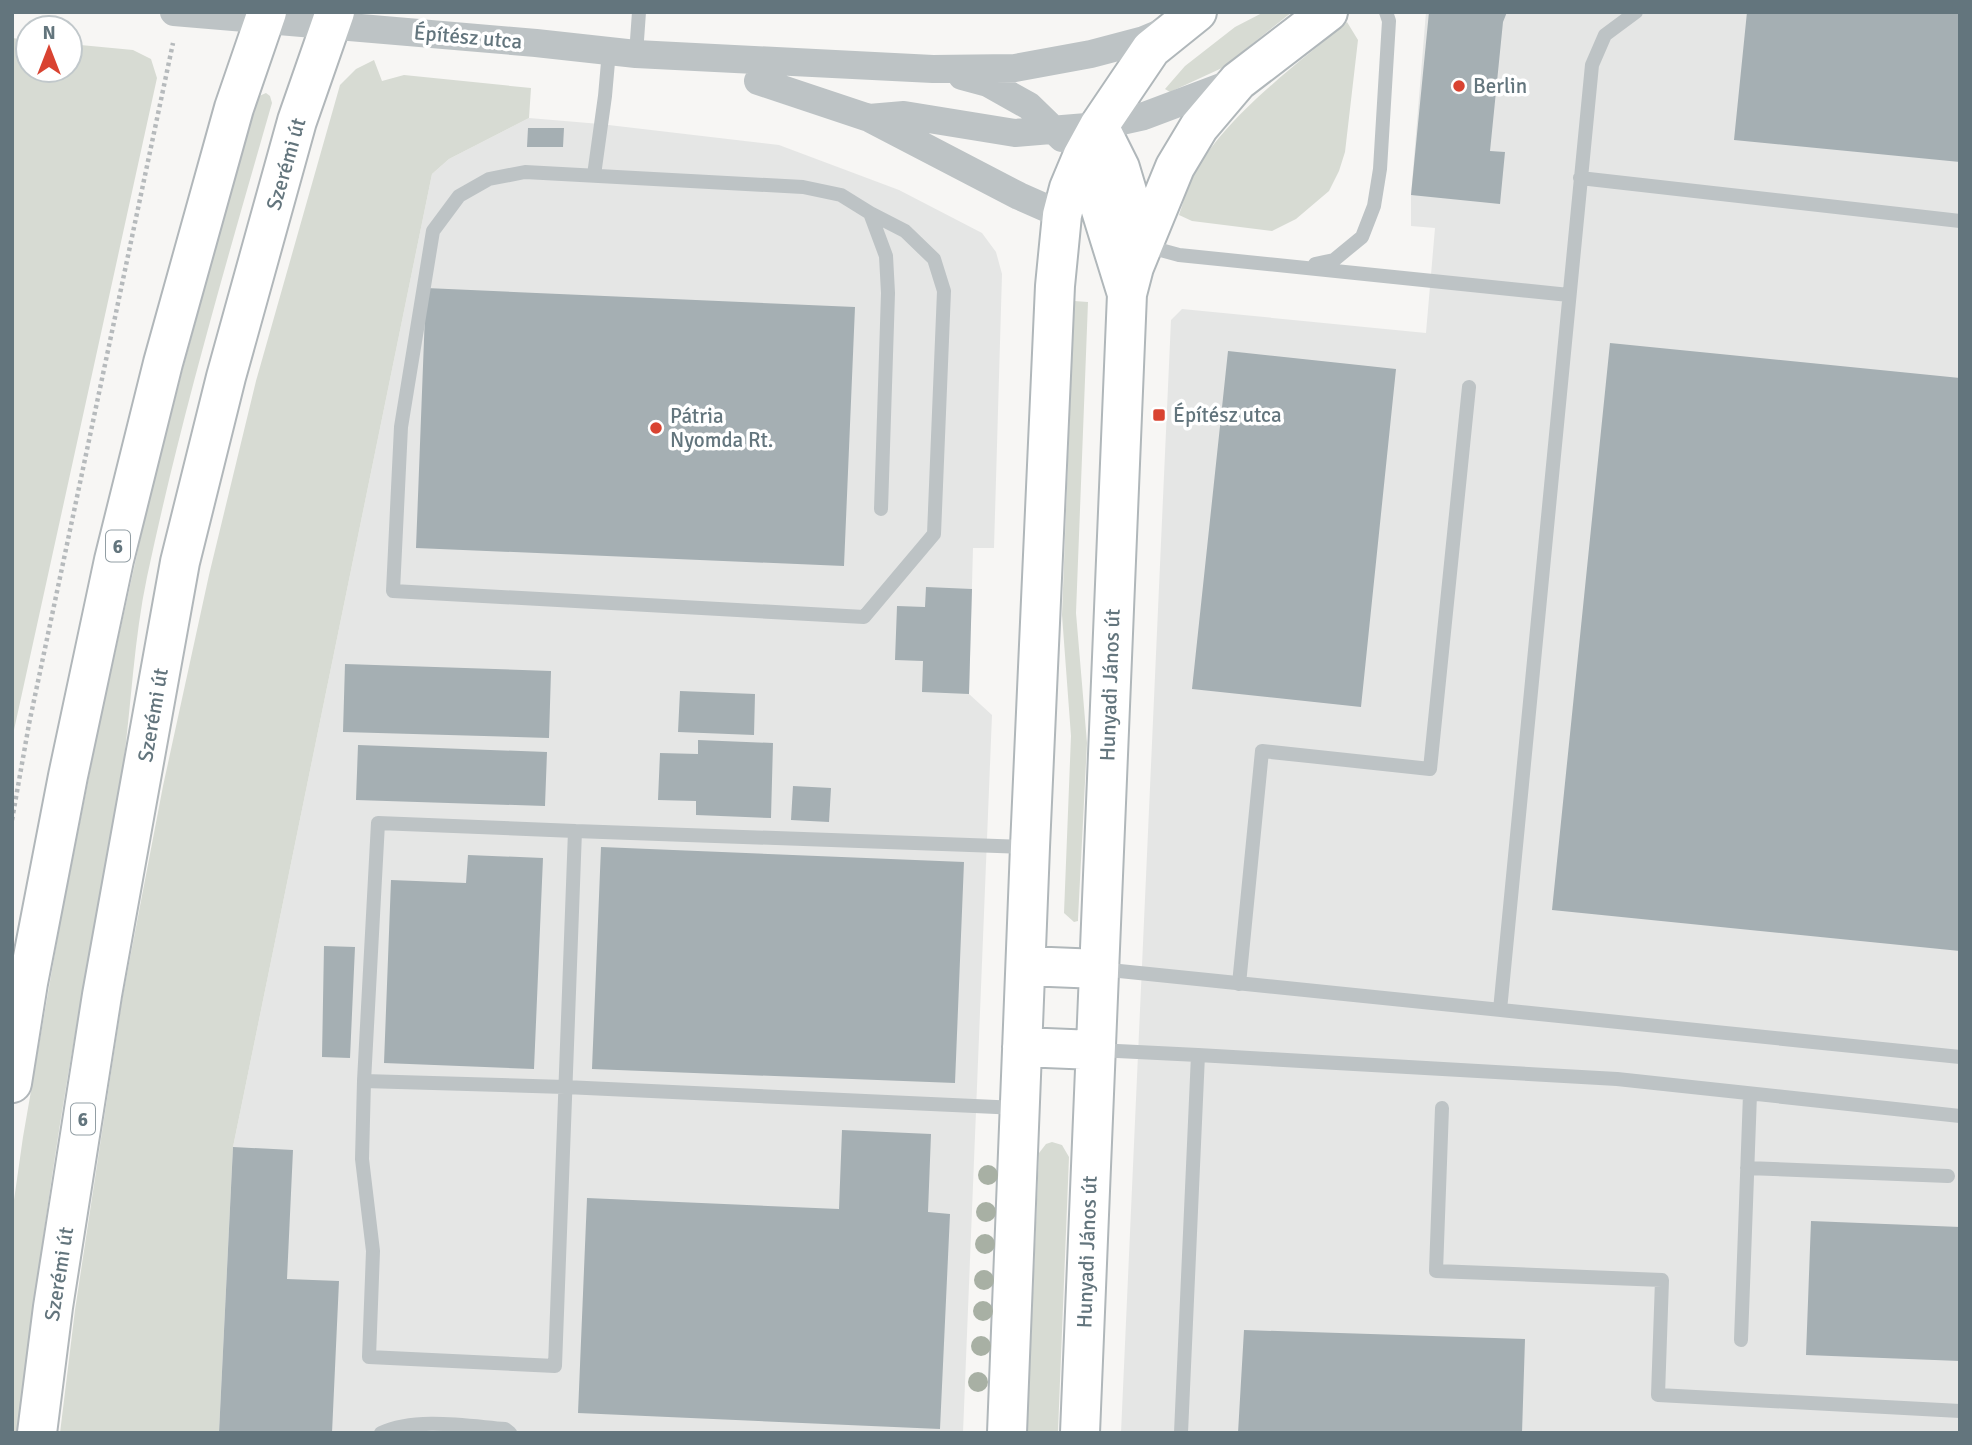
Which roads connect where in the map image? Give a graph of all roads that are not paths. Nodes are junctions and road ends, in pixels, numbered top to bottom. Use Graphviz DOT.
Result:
graph roads {
  1 [pos="174,12"];
  2 [pos="639,12"];
  3 [pos="1328,12"];
  4 [pos="1386,12"];
  5 [pos="1636,12"];
  6 [pos="265,16"];
  7 [pos="332,19"];
  8 [pos="1188,19"];
  9 [pos="622,52"];
  10 [pos="933,69"];
  11 [pos="1238,81"];
  12 [pos="870,118"];
  13 [pos="1052,129"];
  14 [pos="1090,141"];
  15 [pos="594,175"];
  16 [pos="1580,178"];
  17 [pos="870,213"];
  18 [pos="1960,221"];
  19 [pos="1105,231"];
  20 [pos="1304,267"];
  21 [pos="1569,295"];
  22 [pos="1469,387"];
  23 [pos="881,509"];
  24 [pos="575,831"];
  25 [pos="1030,848"];
  26 [pos="1026,966"];
  27 [pos="1099,969"];
  28 [pos="1239,984"];
  29 [pos="1500,1010"];
  30 [pos="1021,1047"];
  31 [pos="1094,1050"];
  32 [pos="1198,1055"];
  33 [pos="1960,1057"];
  34 [pos="363,1081"];
  35 [pos="12,1083"];
  36 [pos="565,1087"];
  37 [pos="1750,1094"];
  38 [pos="1020,1108"];
  39 [pos="1442,1108"];
  40 [pos="1960,1116"];
  41 [pos="1747,1168"];
  42 [pos="1948,1176"];
  43 [pos="1741,1340"];
  44 [pos="1960,1411"];
  45 [pos="37,1433"];
  46 [pos="381,1433"];
  47 [pos="510,1433"];
  48 [pos="1007,1433"];
  49 [pos="1080,1433"];
  50 [pos="1181,1433"];
  1 -- 6 [label="street, Építész utca"];
  2 -- 9 [label="lane"];
  3 -- 11 [label="main road, Hunyadi János út"];
  4 -- 20 [label="lane"];
  5 -- 16 [label="lane"];
  6 -- 7 [label="street, Építész utca"];
  6 -- 35 [label="main road, 6"];
  7 -- 9 [label="street, Építész utca"];
  7 -- 45 [label="main road, Szerémi út / 6"];
  8 -- 10 [label="street, Építész utca"];
  8 -- 14 [label="main road, Hunyadi János út"];
  9 -- 10 [label="street, Építész utca"];
  9 -- 12 [label="street, Építész utca"];
  9 -- 15 [label="lane"];
  10 -- 13 [label="street, Építész utca"];
  11 -- 14 [label="street, Építész utca"];
  11 -- 19 [label="main road, Hunyadi János út"];
  12 -- 13 [label="street, Építész utca"];
  12 -- 19 [label="street, Építész utca"];
  13 -- 14 [label="street, Építész utca"];
  14 -- 19 [label="main road"];
  14 -- 19 [label="main road, Hunyadi János út"];
  15 -- 17 [label="lane"];
  15 -- 17 [label="lane"];
  16 -- 18 [label="lane"];
  16 -- 21 [label="lane"];
  17 -- 23 [label="lane"];
  19 -- 20 [label="lane"];
  19 -- 25 [label="main road, Hunyadi János út"];
  19 -- 27 [label="main road, Hunyadi János út"];
  20 -- 21 [label="lane"];
  21 -- 29 [label="lane"];
  22 -- 28 [label="lane"];
  24 -- 25 [label="lane"];
  24 -- 34 [label="lane"];
  24 -- 36 [label="lane"];
  25 -- 26 [label="main road, Hunyadi János út"];
  26 -- 27 [label="main road"];
  26 -- 30 [label="main road, Hunyadi János út"];
  27 -- 28 [label="lane"];
  27 -- 31 [label="main road, Hunyadi János út"];
  28 -- 29 [label="lane"];
  29 -- 33 [label="lane"];
  30 -- 31 [label="main road"];
  30 -- 38 [label="main road, Hunyadi János út"];
  31 -- 32 [label="lane"];
  31 -- 49 [label="main road, Hunyadi János út"];
  32 -- 37 [label="lane"];
  32 -- 50 [label="lane"];
  34 -- 36 [label="lane"];
  34 -- 36 [label="lane"];
  36 -- 38 [label="lane"];
  37 -- 40 [label="lane"];
  37 -- 41 [label="lane"];
  38 -- 48 [label="main road, Hunyadi János út"];
  39 -- 44 [label="lane"];
  41 -- 42 [label="lane"];
  41 -- 43 [label="lane"];
  46 -- 47 [label="lane"];
}
